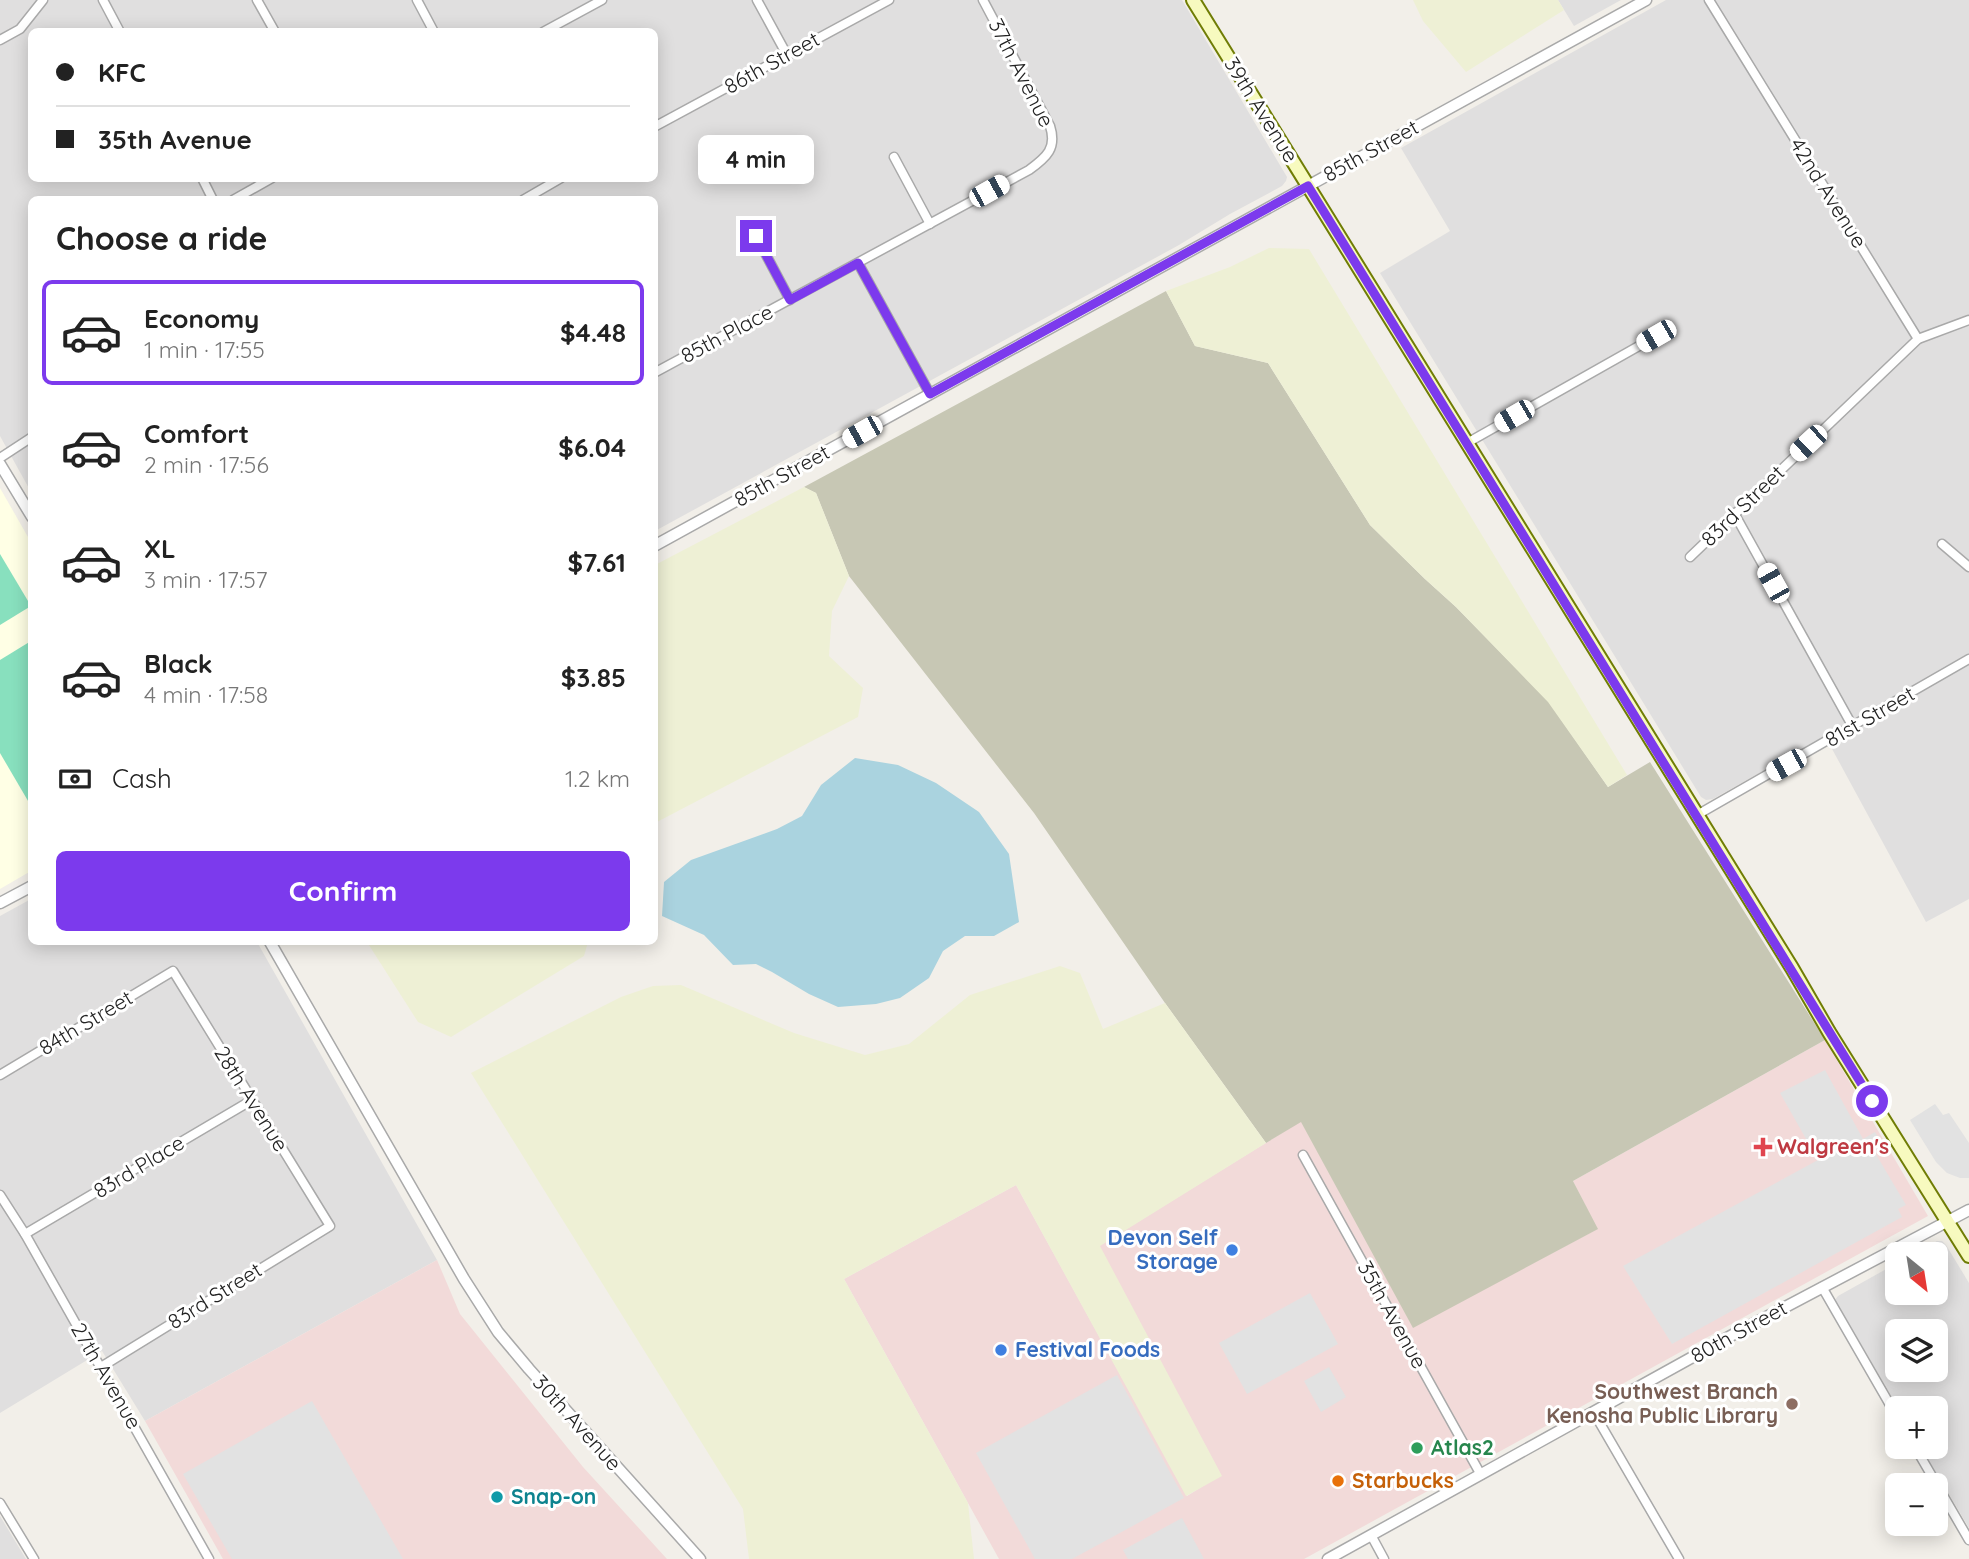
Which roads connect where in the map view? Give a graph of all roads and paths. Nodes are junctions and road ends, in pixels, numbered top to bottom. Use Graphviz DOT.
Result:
graph roads {
  1 [pos="43,0"];
  2 [pos="103,0"];
  3 [pos="257,0"];
  4 [pos="417,0"];
  5 [pos="603,0"];
  6 [pos="757,0"];
  7 [pos="889,0"];
  8 [pos="983,0"];
  9 [pos="1193,0"];
  10 [pos="1646,0"];
  11 [pos="1709,0"];
  12 [pos="118,28"];
  13 [pos="273,28"];
  14 [pos="432,28"];
  15 [pos="550,28"];
  16 [pos="0,40"];
  17 [pos="787,55"];
  18 [pos="658,125"];
  19 [pos="1051,148"];
  20 [pos="894,157"];
  21 [pos="265,182"];
  22 [pos="554,182"];
  23 [pos="1308,186"];
  24 [pos="240,196"];
  25 [pos="530,196"];
  26 [pos="929,224"];
  27 [pos="756,236"];
  28 [pos="858,263"];
  29 [pos="790,300"];
  30 [pos="1969,320"];
  31 [pos="1669,329"];
  32 [pos="1918,340"];
  33 [pos="658,371"];
  34 [pos="930,394"];
  35 [pos="28,440"];
  36 [pos="1466,443"];
  37 [pos="0,458"];
  38 [pos="0,464"];
  39 [pos="28,510"];
  40 [pos="1734,513"];
  41 [pos="658,544"];
  42 [pos="1942,544"];
  43 [pos="1689,557"];
  44 [pos="1969,567"];
  45 [pos="1969,659"];
  46 [pos="1853,727"];
  47 [pos="1697,815"];
  48 [pos="28,888"];
  49 [pos="0,903"];
  50 [pos="272,945"];
  51 [pos="173,971"];
  52 [pos="0,1074"];
  53 [pos="252,1100"];
  54 [pos="1303,1155"];
  55 [pos="0,1195"];
  56 [pos="1969,1210"];
  57 [pos="1948,1222"];
  58 [pos="330,1226"];
  59 [pos="25,1234"];
  60 [pos="1969,1256"];
  61 [pos="1822,1287"];
  62 [pos="101,1367"];
  63 [pos="1885,1396"];
  64 [pos="1594,1413"];
  65 [pos="1922,1459"];
  66 [pos="1481,1475"];
  67 [pos="0,1503"];
  68 [pos="1371,1535"];
  69 [pos="1969,1540"];
  70 [pos="34,1559"];
  71 [pos="209,1559"];
  72 [pos="700,1559"];
  73 [pos="1328,1559"];
  74 [pos="1384,1559"];
  75 [pos="1679,1559"];
  1 -- 16 [label="street"];
  2 -- 12 [label="street"];
  3 -- 13 [label="street"];
  4 -- 14 [label="street"];
  5 -- 15 [label="street"];
  6 -- 17 [label="street"];
  7 -- 17 [label="street, 86th Street"];
  8 -- 19 [label="street, 37th Avenue"];
  9 -- 23 [label="main road, 39th Avenue"];
  10 -- 23 [label="street, 85th Street"];
  11 -- 32 [label="street, 42nd Avenue"];
  17 -- 18 [label="street, 86th Street"];
  19 -- 26 [label="street, 85th Place"];
  20 -- 26 [label="street"];
  21 -- 24 [label="street"];
  22 -- 25 [label="street"];
  23 -- 34 [label="street, 85th Street"];
  23 -- 36 [label="main road, 39th Avenue"];
  26 -- 28 [label="street, 85th Place"];
  27 -- 29 [label="street"];
  28 -- 29 [label="street, 85th Place"];
  28 -- 34 [label="street"];
  29 -- 33 [label="street, 85th Place"];
  30 -- 32 [label="street"];
  31 -- 36 [label="street"];
  32 -- 40 [label="street, 83rd Street"];
  34 -- 41 [label="street, 85th Street"];
  35 -- 37 [label="street"];
  36 -- 47 [label="main road, 39th Avenue"];
  38 -- 39 [label="street"];
  40 -- 43 [label="street, 83rd Street"];
  40 -- 46 [label="street"];
  42 -- 44 [label="street"];
  45 -- 46 [label="street, 81st Street"];
  46 -- 47 [label="street, 81st Street"];
  47 -- 57 [label="main road, 39th Avenue"];
  48 -- 49 [label="street"];
  50 -- 72 [label="street, 30th Avenue"];
  51 -- 52 [label="street, 84th Street"];
  51 -- 53 [label="street, 28th Avenue"];
  53 -- 58 [label="street, 28th Avenue"];
  53 -- 59 [label="street, 83rd Place"];
  54 -- 66 [label="street, 35th Avenue"];
  55 -- 59 [label="street, 27th Avenue"];
  56 -- 57 [label="street, 80th Street"];
  57 -- 60 [label="main road, 39th Avenue"];
  57 -- 61 [label="street, 80th Street"];
  58 -- 62 [label="street, 83rd Street"];
  59 -- 62 [label="street, 27th Avenue"];
  61 -- 63 [label="street"];
  61 -- 64 [label="street, 80th Street"];
  62 -- 71 [label="street, 27th Avenue"];
  64 -- 66 [label="street, 80th Street"];
  64 -- 75 [label="street"];
  65 -- 69 [label="street"];
  66 -- 68 [label="street, 80th Street"];
  67 -- 70 [label="street"];
  68 -- 73 [label="street, 80th Street"];
  68 -- 74 [label="street"];
}
